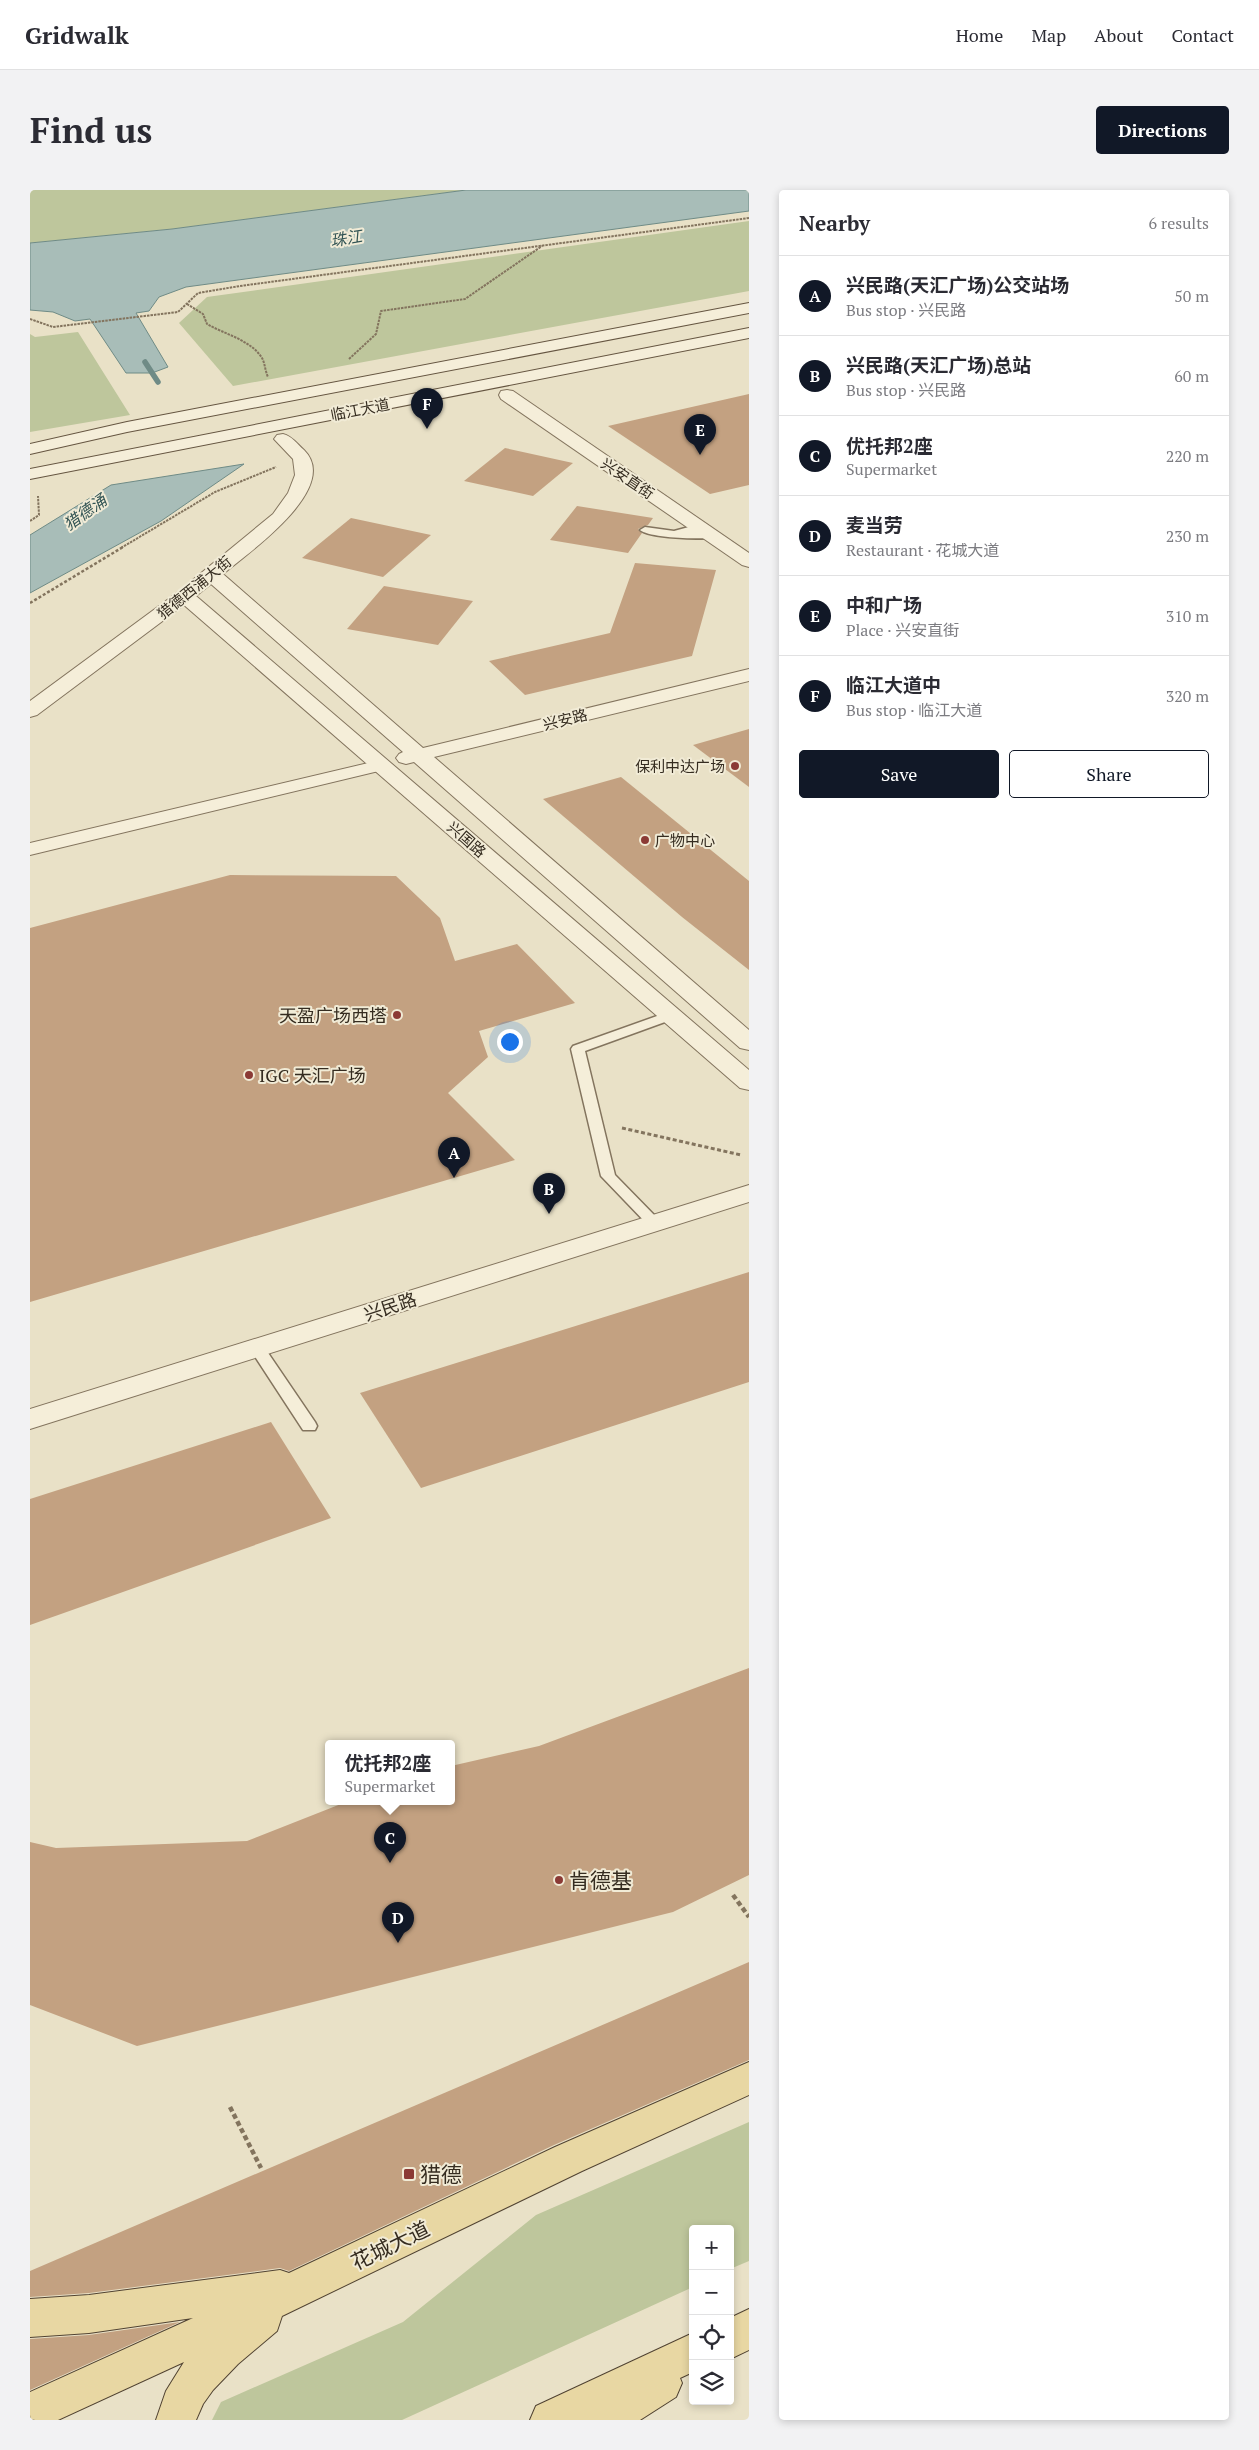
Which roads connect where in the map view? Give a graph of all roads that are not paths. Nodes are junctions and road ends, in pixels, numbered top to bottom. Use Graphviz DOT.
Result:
graph roads {
  1 [pos="749,308"];
  2 [pos="749,320"];
  3 [pos="749,333"];
  4 [pos="749,348"];
  5 [pos="507,395"];
  6 [pos="283,438"];
  7 [pos="30,450"];
  8 [pos="33,474"];
  9 [pos="645,530"];
  10 [pos="705,531"];
  11 [pos="749,561"];
  12 [pos="211,574"];
  13 [pos="185,596"];
  14 [pos="749,675"];
  15 [pos="30,711"];
  16 [pos="418,755"];
  17 [pos="381,765"];
  18 [pos="30,849"];
  19 [pos="671,1015"];
  20 [pos="749,1043"];
  21 [pos="749,1083"];
  22 [pos="749,1193"];
  23 [pos="654,1223"];
  24 [pos="257,1348"];
  25 [pos="30,1419"];
  26 [pos="309,1426"];
  27 [pos="749,2078"];
  28 [pos="306,2285"];
  29 [pos="30,2318"];
  30 [pos="749,2327"];
  31 [pos="734,2333"];
  32 [pos="734,2337"];
  33 [pos="689,2354"];
  34 [pos="689,2367"];
  35 [pos="30,2412"];
  36 [pos="176,2420"];
  37 [pos="550,2420"];
  38 [pos="604,2420"];
  1 -- 7 [label="street"];
  2 -- 7 [label="street, 临江大道"];
  3 -- 8 [label="street, 临江大道"];
  4 -- 5 [label="street"];
  5 -- 6 [label="street"];
  5 -- 10 [label="street, 兴安直街"];
  6 -- 8 [label="street"];
  6 -- 12 [label="street, 猎德西浦大街"];
  9 -- 10 [label="lane"];
  10 -- 11 [label="street, 兴安直街"];
  12 -- 13 [label="street, 猎德西浦大街"];
  12 -- 16 [label="street, 兴国路"];
  13 -- 15 [label="street, 猎德西浦大街"];
  13 -- 17 [label="street, 兴国路"];
  14 -- 16 [label="street, 兴安路"];
  16 -- 17 [label="street, 兴安路"];
  16 -- 20 [label="street, 兴国路"];
  17 -- 18 [label="street"];
  17 -- 19 [label="street, 兴国路"];
  19 -- 21 [label="street, 兴国路"];
  19 -- 23 [label="lane"];
  22 -- 23 [label="street, 兴民路"];
  23 -- 24 [label="street, 兴民路"];
  24 -- 25 [label="street, 兴民路"];
  24 -- 26 [label="lane"];
  27 -- 28 [label="main road, 花城大道"];
  28 -- 29 [label="main road"];
  28 -- 35 [label="main road, 花城大道"];
  28 -- 36 [label="main road"];
  30 -- 31 [label="main road"];
  30 -- 32 [label="main road"];
  33 -- 37 [label="main road"];
  34 -- 38 [label="main road"];
}
